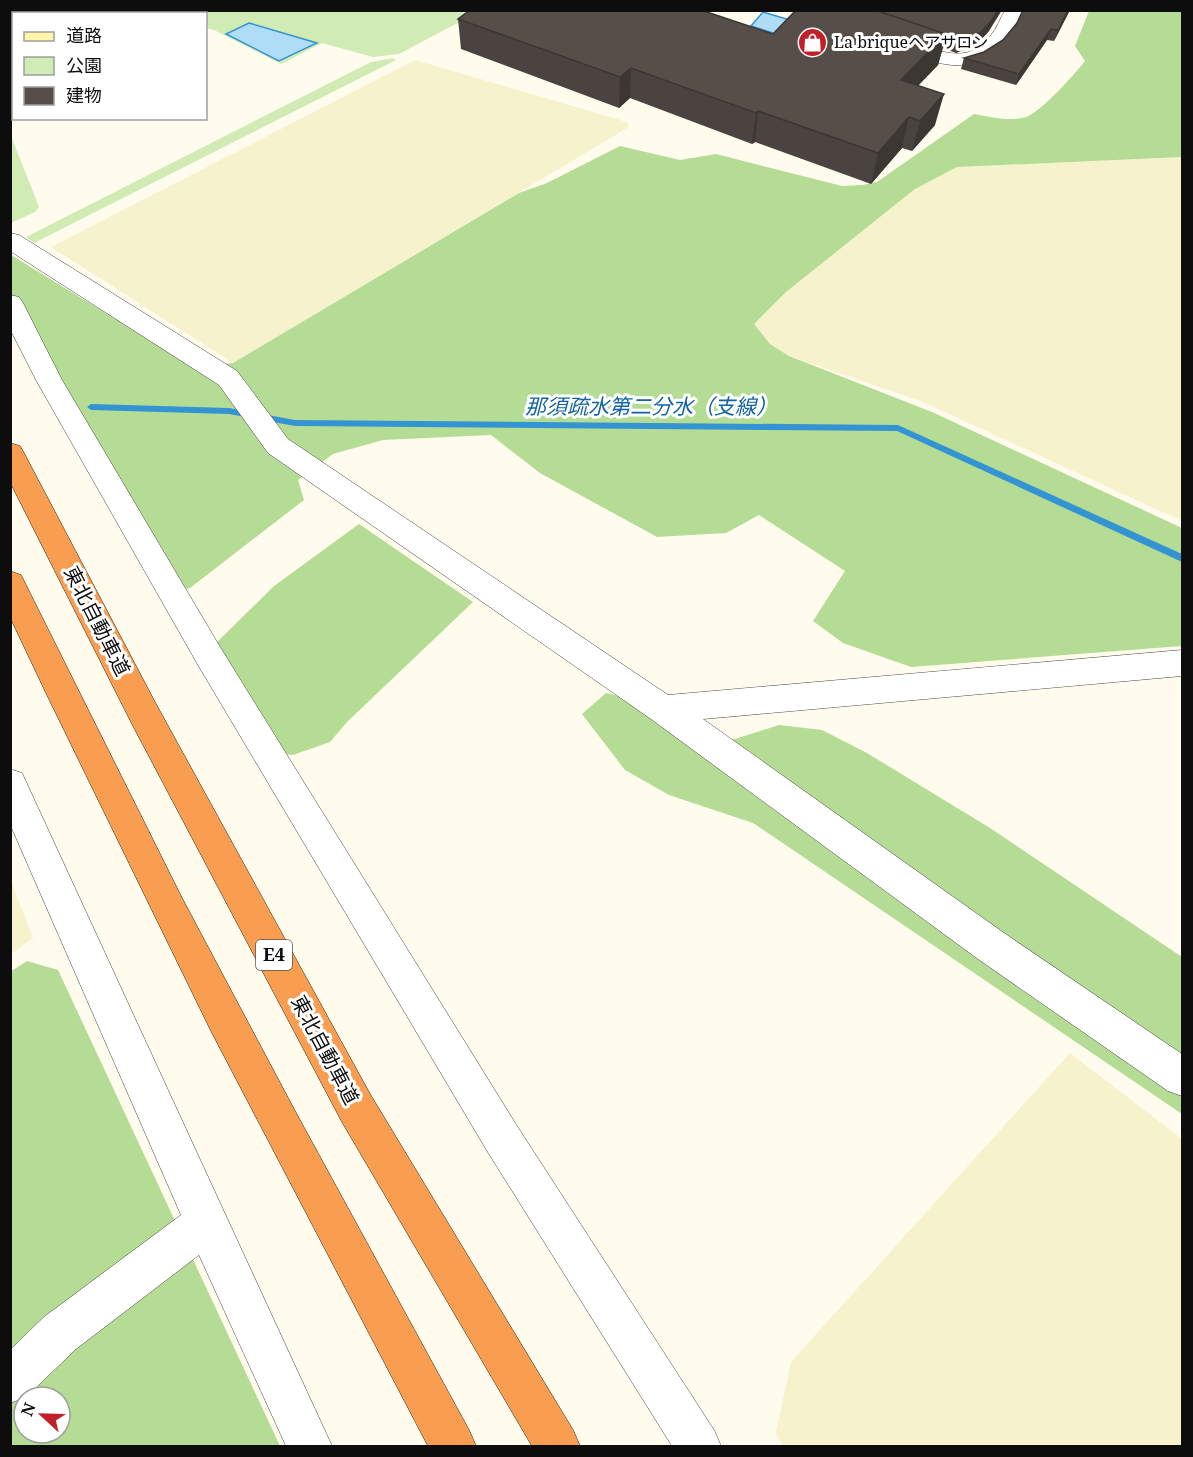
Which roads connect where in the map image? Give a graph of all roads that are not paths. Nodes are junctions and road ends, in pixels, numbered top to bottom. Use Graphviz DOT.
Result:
graph roads {
  1 [pos="1015,10"];
  2 [pos="879,36"];
  3 [pos="10,240"];
  4 [pos="10,303"];
  5 [pos="10,453"];
  6 [pos="10,583"];
  7 [pos="1182,663"];
  8 [pos="663,710"];
  9 [pos="10,784"];
  10 [pos="1182,1077"];
  11 [pos="206,1223"];
  12 [pos="10,1381"];
  13 [pos="309,1446"];
  14 [pos="453,1446"];
  15 [pos="557,1446"];
  16 [pos="698,1446"];
  1 -- 2 [label="street"];
  3 -- 8 [label="street"];
  4 -- 16 [label="street"];
  5 -- 15 [label="highway, 東北自動車道 / E4"];
  6 -- 14 [label="highway"];
  7 -- 8 [label="street"];
  8 -- 10 [label="street"];
  9 -- 11 [label="street"];
  11 -- 12 [label="street"];
  11 -- 13 [label="street"];
}
